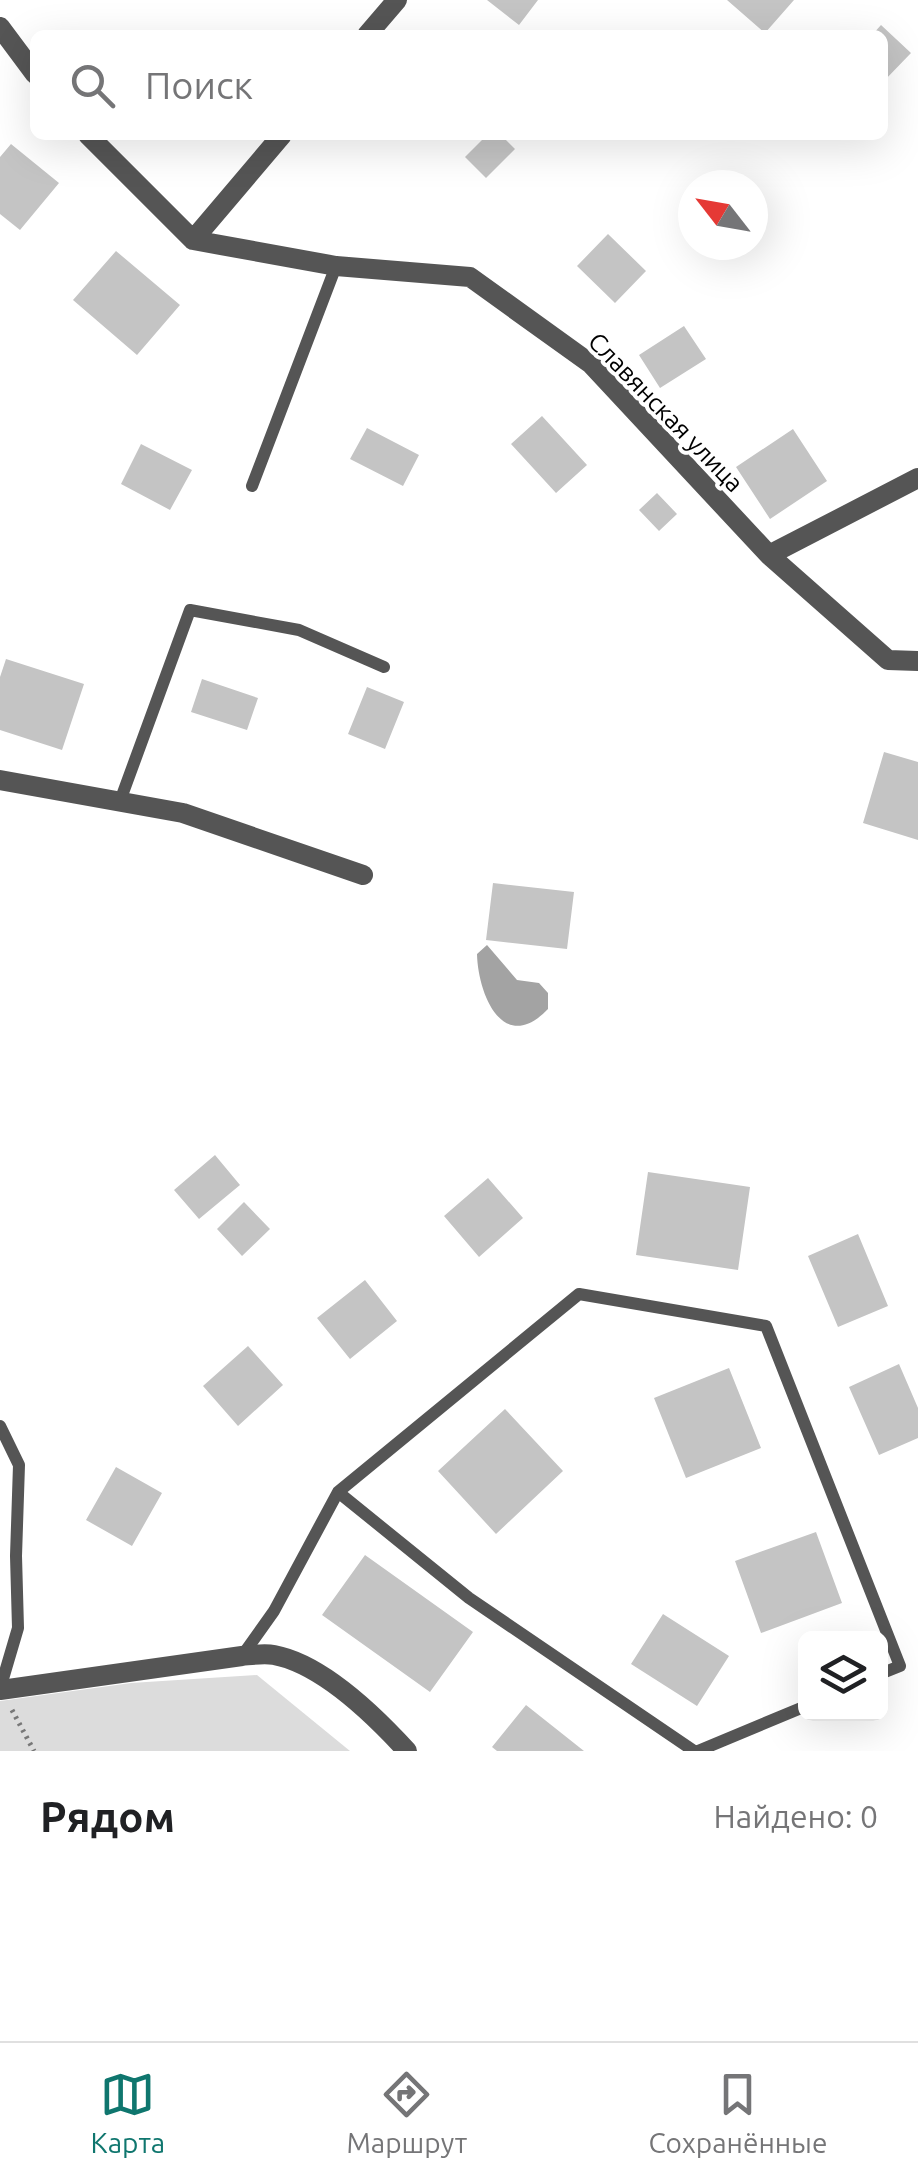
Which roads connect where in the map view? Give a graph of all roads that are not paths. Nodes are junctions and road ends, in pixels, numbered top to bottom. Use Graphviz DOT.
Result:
graph roads {
  1 [pos="397,0"];
  2 [pos="0,27"];
  3 [pos="371,30"];
  4 [pos="30,67"];
  5 [pos="93,140"];
  6 [pos="278,140"];
  7 [pos="192,240"];
  8 [pos="336,266"];
  9 [pos="918,478"];
  10 [pos="252,486"];
  11 [pos="769,554"];
  12 [pos="918,662"];
  13 [pos="384,667"];
  14 [pos="0,780"];
  15 [pos="120,802"];
  16 [pos="363,875"];
  17 [pos="0,1426"];
  18 [pos="338,1492"];
  19 [pos="886,1631"];
  20 [pos="888,1636"];
  21 [pos="242,1656"];
  22 [pos="888,1671"];
  23 [pos="3,1694"];
  24 [pos="798,1709"];
  25 [pos="408,1751"];
  26 [pos="696,1751"];
  1 -- 3 [label="street"];
  2 -- 4 [label="street"];
  5 -- 7 [label="street"];
  6 -- 7 [label="street"];
  7 -- 8 [label="street, Славянская улица"];
  8 -- 10 [label="lane"];
  8 -- 11 [label="street, Славянская улица"];
  9 -- 11 [label="street"];
  11 -- 12 [label="street, Славянская улица"];
  13 -- 15 [label="lane"];
  14 -- 15 [label="street"];
  15 -- 16 [label="street"];
  17 -- 23 [label="lane"];
  18 -- 19 [label="lane"];
  18 -- 21 [label="lane"];
  18 -- 26 [label="lane"];
  20 -- 22 [label="lane"];
  21 -- 23 [label="street"];
  21 -- 25 [label="street"];
  24 -- 26 [label="lane"];
}
